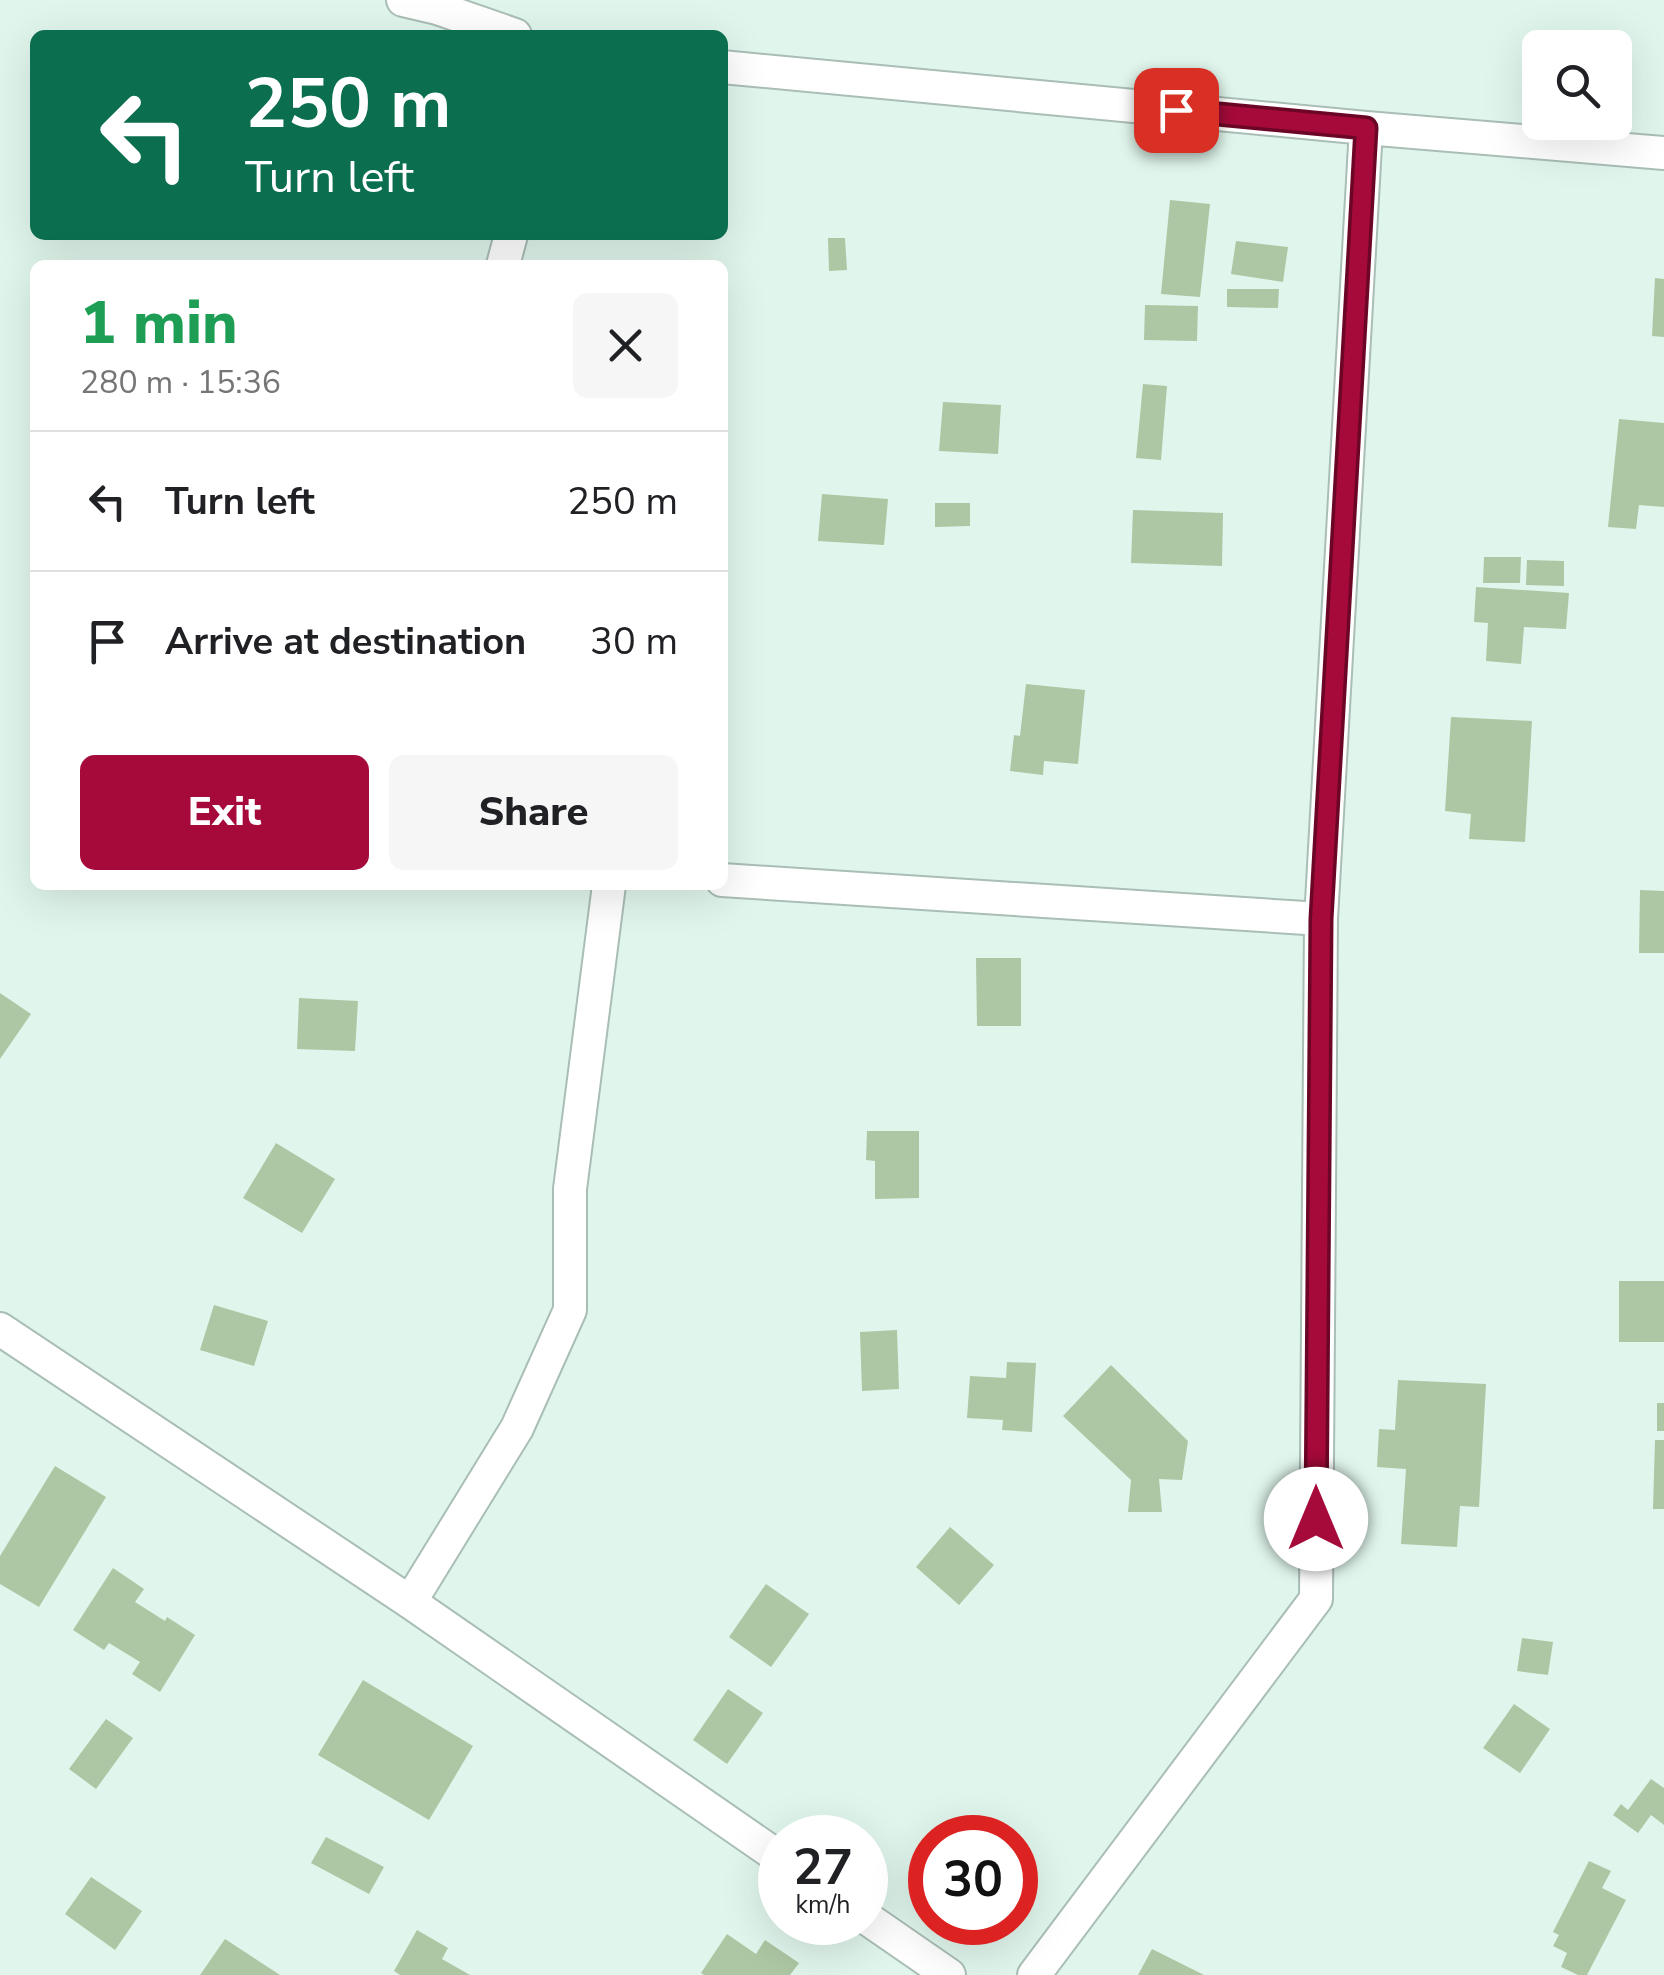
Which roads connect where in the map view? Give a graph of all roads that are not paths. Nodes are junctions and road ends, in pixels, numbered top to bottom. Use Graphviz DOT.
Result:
graph roads {
  1 [pos="403,0"];
  2 [pos="501,30"];
  3 [pos="728,67"];
  4 [pos="1366,128"];
  5 [pos="1664,153"];
  6 [pos="728,880"];
  7 [pos="608,890"];
  8 [pos="1321,919"];
  9 [pos="0,1329"];
  10 [pos="410,1602"];
  11 [pos="758,1843"];
  12 [pos="888,1933"];
  13 [pos="949,1975"];
  14 [pos="1034,1975"];
  1 -- 2 [label="street"];
  3 -- 4 [label="street"];
  4 -- 5 [label="street"];
  4 -- 8 [label="street"];
  6 -- 8 [label="street"];
  7 -- 10 [label="street"];
  8 -- 14 [label="street"];
  9 -- 10 [label="street"];
  10 -- 11 [label="street"];
  12 -- 13 [label="street"];
}
